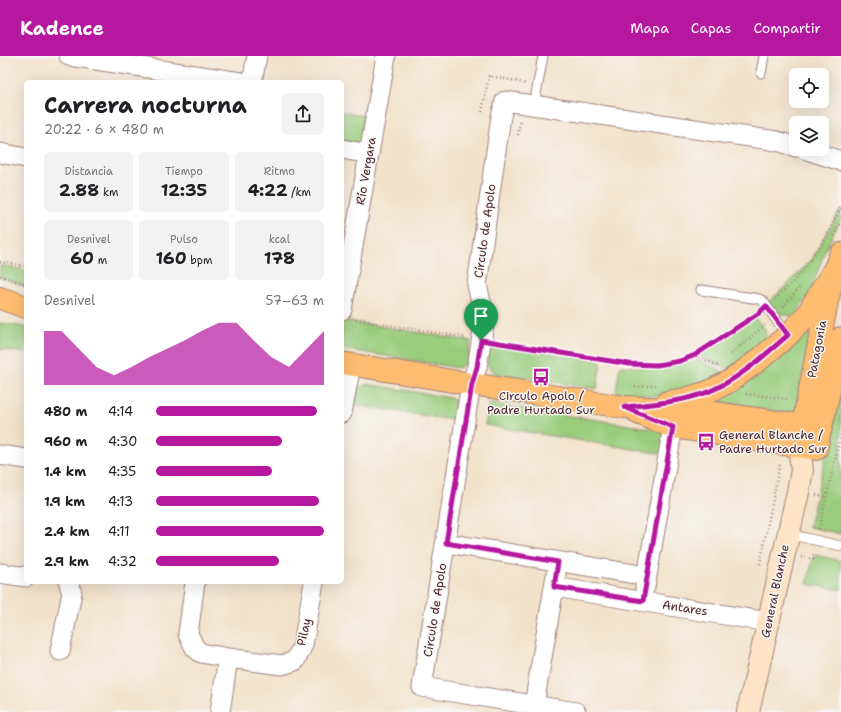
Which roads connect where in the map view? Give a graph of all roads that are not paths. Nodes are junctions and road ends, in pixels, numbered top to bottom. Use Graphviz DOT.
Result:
graph roads {
  1 [pos="69,56"];
  2 [pos="257,56"];
  3 [pos="386,56"];
  4 [pos="543,56"];
  5 [pos="764,56"];
  6 [pos="137,68"];
  7 [pos="761,73"];
  8 [pos="227,80"];
  9 [pos="252,80"];
  10 [pos="534,106"];
  11 [pos="789,145"];
  12 [pos="344,149"];
  13 [pos="0,153"];
  14 [pos="369,154"];
  15 [pos="826,156"];
  16 [pos="24,158"];
  17 [pos="841,161"];
  18 [pos="836,255"];
  19 [pos="702,290"];
  20 [pos="0,298"];
  21 [pos="24,306"];
  22 [pos="0,314"];
  23 [pos="346,314"];
  24 [pos="24,316"];
  25 [pos="788,335"];
  26 [pos="841,338"];
  27 [pos="347,364"];
  28 [pos="472,384"];
  29 [pos="344,393"];
  30 [pos="628,397"];
  31 [pos="673,427"];
  32 [pos="810,437"];
  33 [pos="0,455"];
  34 [pos="24,460"];
  35 [pos="788,534"];
  36 [pos="446,543"];
  37 [pos="841,546"];
  38 [pos="558,562"];
  39 [pos="0,573"];
  40 [pos="647,576"];
  41 [pos="24,577"];
  42 [pos="66,584"];
  43 [pos="195,584"];
  44 [pos="314,584"];
  45 [pos="554,587"];
  46 [pos="643,601"];
  47 [pos="768,622"];
  48 [pos="60,651"];
  49 [pos="228,658"];
  50 [pos="534,705"];
  51 [pos="220,712"];
  52 [pos="576,712"];
  53 [pos="748,712"];
  1 -- 6 [label="street"];
  2 -- 9 [label="street"];
  3 -- 14 [label="street, Río Vergara"];
  4 -- 10 [label="lane"];
  5 -- 7 [label="lane"];
  6 -- 8 [label="street"];
  10 -- 11 [label="street, Círculo de Apolo"];
  10 -- 28 [label="street, Círculo de Apolo"];
  12 -- 14 [label="street"];
  13 -- 16 [label="street"];
  14 -- 23 [label="street, Río Vergara"];
  15 -- 17 [label="street"];
  18 -- 25 [label="main road"];
  18 -- 32 [label="main road, Patagonia"];
  19 -- 25 [label="lane"];
  20 -- 21 [label="main road"];
  22 -- 24 [label="main road"];
  25 -- 30 [label="main road"];
  26 -- 32 [label="main road, Patagonia"];
  27 -- 28 [label="main road"];
  27 -- 29 [label="street"];
  28 -- 30 [label="main road"];
  28 -- 36 [label="street, Círculo de Apolo"];
  30 -- 31 [label="main road"];
  30 -- 32 [label="main road"];
  31 -- 32 [label="main road"];
  31 -- 40 [label="street"];
  32 -- 35 [label="main road, General Blanche"];
  33 -- 34 [label="street"];
  35 -- 37 [label="lane"];
  35 -- 47 [label="main road, General Blanche"];
  36 -- 38 [label="street"];
  36 -- 50 [label="street, Círculo de Apolo"];
  38 -- 40 [label="street"];
  38 -- 45 [label="street"];
  39 -- 41 [label="street"];
  40 -- 46 [label="street"];
  42 -- 48 [label="street"];
  43 -- 49 [label="street, Pilay"];
  44 -- 49 [label="street, Pilay"];
  45 -- 46 [label="street, Antares"];
  45 -- 50 [label="street"];
  46 -- 47 [label="street, Antares"];
  47 -- 53 [label="main road, General Blanche"];
  49 -- 51 [label="street"];
  50 -- 52 [label="street, Círculo de Apolo"];
}
